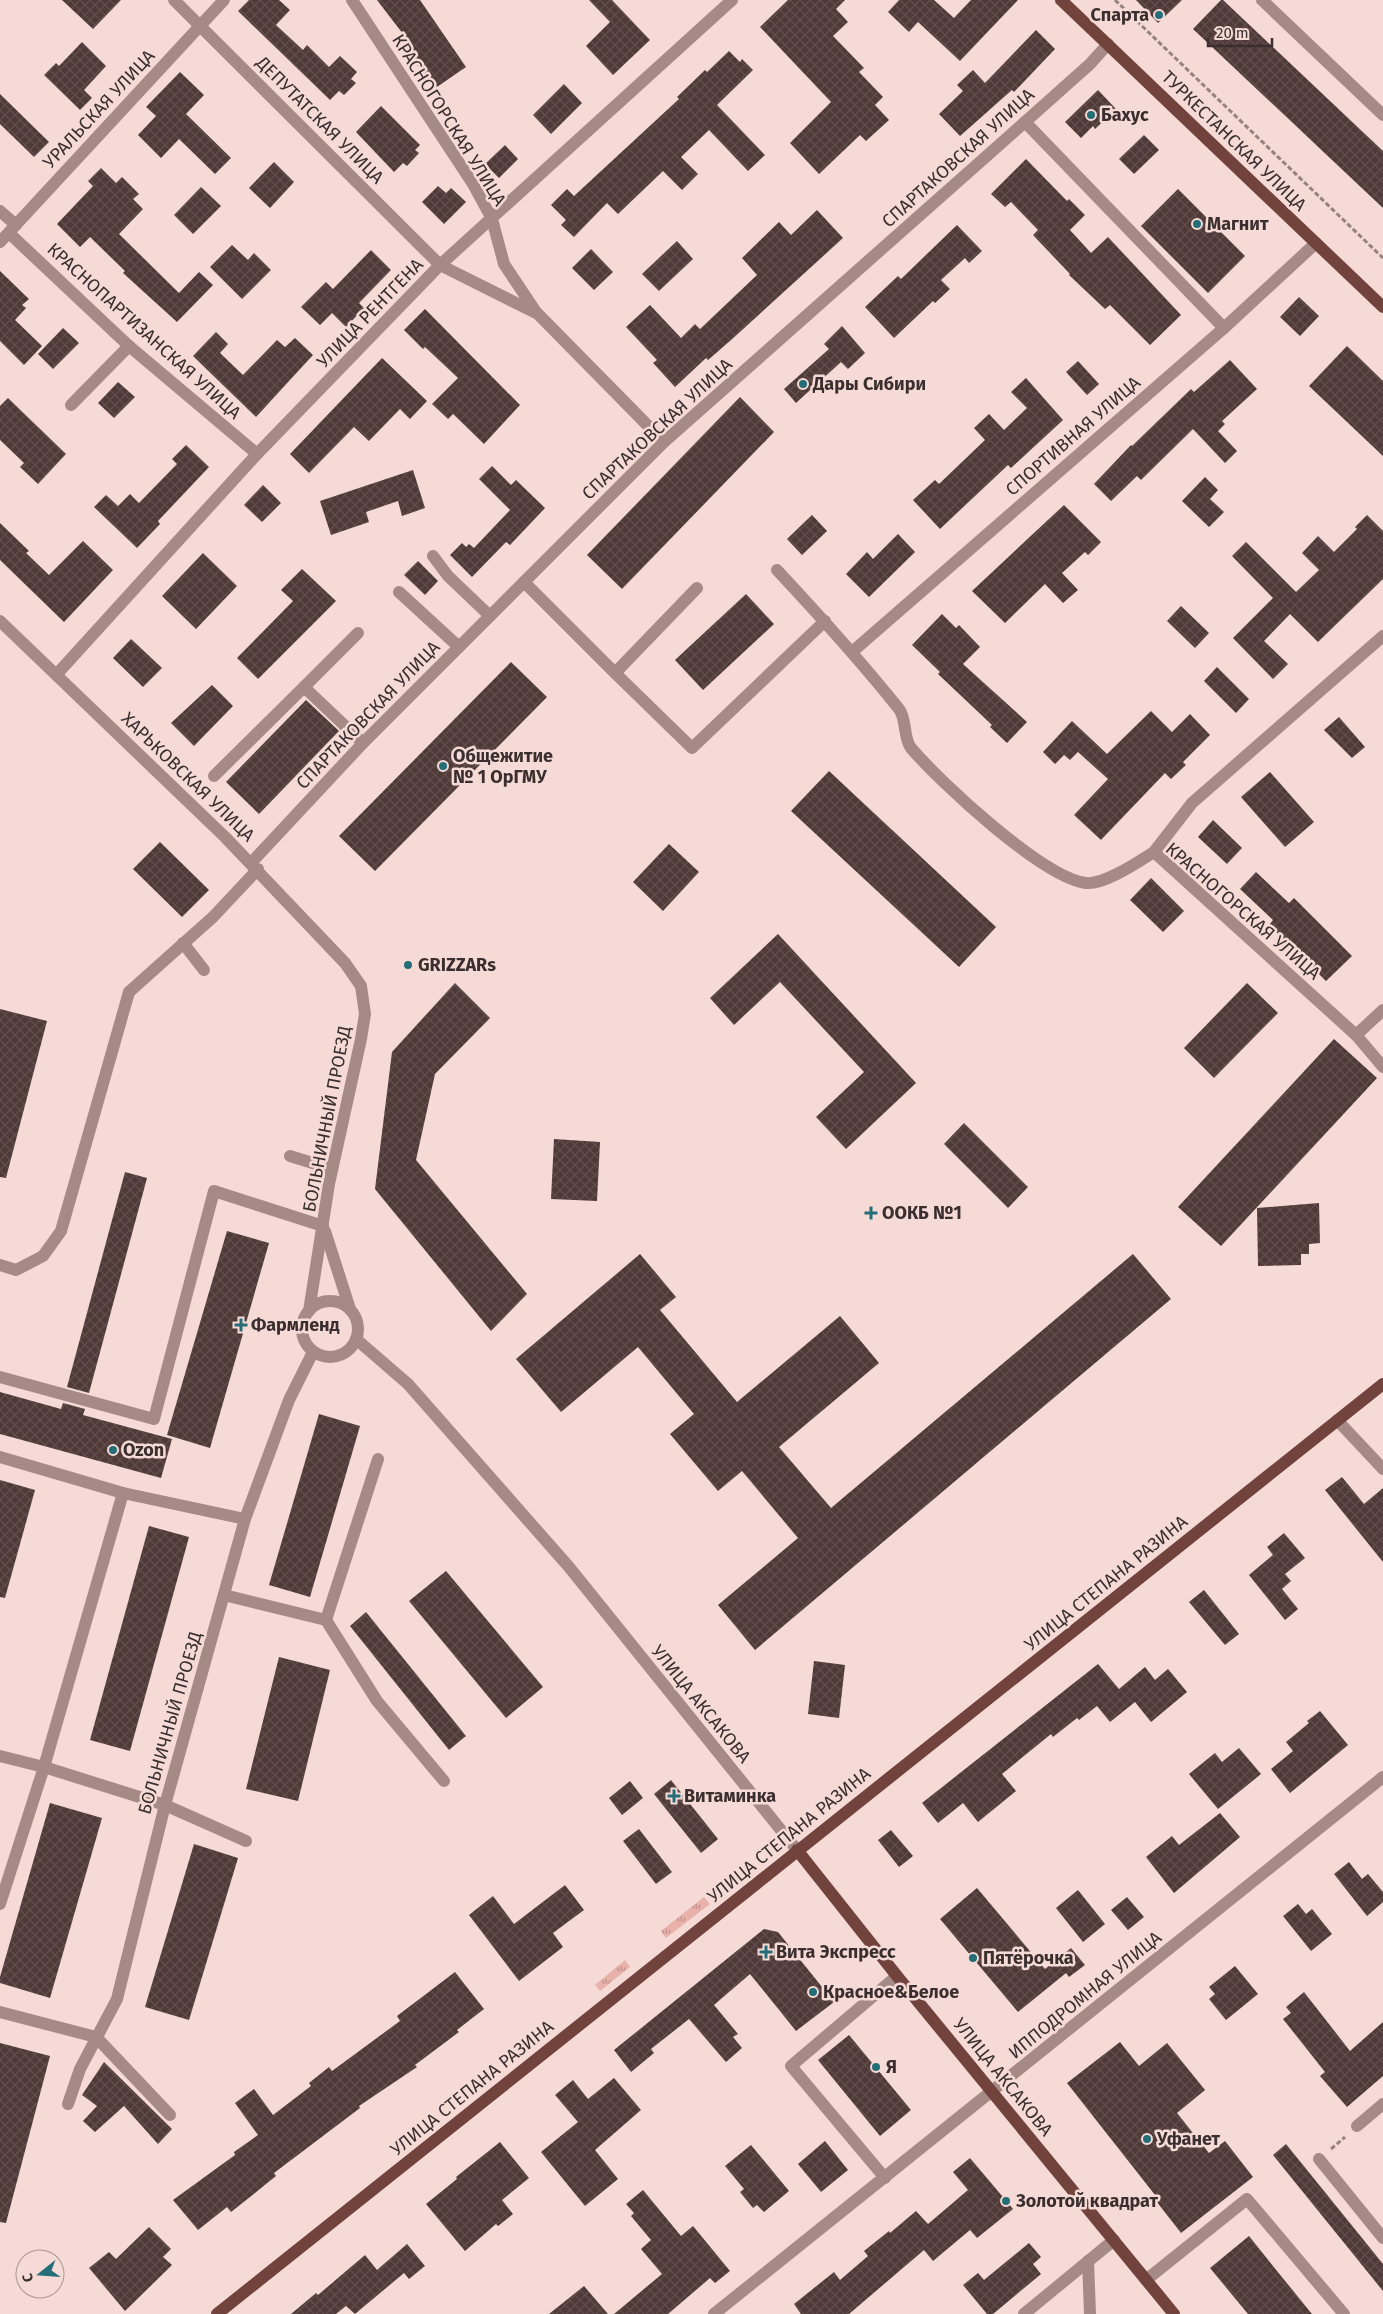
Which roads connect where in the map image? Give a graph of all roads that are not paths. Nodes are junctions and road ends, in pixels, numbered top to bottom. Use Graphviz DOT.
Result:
graph roads {
  1 [pos="174,0"];
  2 [pos="224,0"];
  3 [pos="352,0"];
  4 [pos="732,0"];
  5 [pos="1061,0"];
  6 [pos="1262,0"];
  7 [pos="200,25"];
  8 [pos="1108,44"];
  9 [pos="1383,115"];
  10 [pos="1025,122"];
  11 [pos="0,211"];
  12 [pos="492,219"];
  13 [pos="8,234"];
  14 [pos="1316,243"];
  15 [pos="440,265"];
  16 [pos="1381,301"];
  17 [pos="538,314"];
  18 [pos="1224,328"];
  19 [pos="129,346"];
  20 [pos="71,405"];
  21 [pos="664,442"];
  22 [pos="257,454"];
  23 [pos="433,556"];
  24 [pos="776,570"];
  25 [pos="524,582"];
  26 [pos="697,588"];
  27 [pos="399,592"];
  28 [pos="490,616"];
  29 [pos="0,621"];
  30 [pos="825,621"];
  31 [pos="358,633"];
  32 [pos="1383,636"];
  33 [pos="458,647"];
  34 [pos="852,652"];
  35 [pos="615,673"];
  36 [pos="57,674"];
  37 [pos="304,687"];
  38 [pos="363,742"];
  39 [pos="214,776"];
  40 [pos="1154,852"];
  41 [pos="254,866"];
  42 [pos="183,944"];
  43 [pos="346,963"];
  44 [pos="204,970"];
  45 [pos="1383,1010"];
  46 [pos="1356,1035"];
  47 [pos="1383,1067"];
  48 [pos="290,1156"];
  49 [pos="332,1169"];
  50 [pos="324,1226"];
  51 [pos="0,1265"];
  52 [pos="350,1309"];
  53 [pos="309,1311"];
  54 [pos="356,1339"];
  55 [pos="313,1352"];
  56 [pos="0,1377"];
  57 [pos="1383,1384"];
  58 [pos="1338,1421"];
  59 [pos="0,1457"];
  60 [pos="378,1459"];
  61 [pos="1383,1469"];
  62 [pos="123,1493"];
  63 [pos="245,1519"];
  64 [pos="224,1595"];
  65 [pos="326,1620"];
  66 [pos="0,1756"];
  67 [pos="44,1767"];
  68 [pos="1383,1777"];
  69 [pos="444,1781"];
  70 [pos="165,1805"];
  71 [pos="246,1841"];
  72 [pos="797,1850"];
  73 [pos="0,1904"];
  74 [pos="897,1976"];
  75 [pos="0,2012"];
  76 [pos="96,2037"];
  77 [pos="992,2092"];
  78 [pos="68,2104"];
  79 [pos="1383,2104"];
  80 [pos="170,2115"];
  81 [pos="1357,2126"];
  82 [pos="1319,2159"];
  83 [pos="885,2178"];
  84 [pos="1383,2238"];
  85 [pos="1114,2240"];
  86 [pos="1088,2261"];
  87 [pos="1146,2280"];
  88 [pos="217,2314"];
  89 [pos="714,2314"];
  90 [pos="1024,2314"];
  91 [pos="1090,2314"];
  92 [pos="1174,2314"];
  93 [pos="1344,2314"];
  1 -- 7 [label="street, ДЕПУТАТСКАЯ УЛИЦА"];
  2 -- 7 [label="street, УРАЛЬСКАЯ УЛИЦА"];
  3 -- 12 [label="street, КРАСНОГОРСКАЯ УЛИЦА"];
  4 -- 12 [label="street, УЛИЦА РЕНТГЕНА"];
  5 -- 8 [label="main road, ТУРКЕСТАНСКАЯ УЛИЦА"];
  6 -- 9 [label="street"];
  7 -- 13 [label="street, УРАЛЬСКАЯ УЛИЦА"];
  7 -- 15 [label="street, ДЕПУТАТСКАЯ УЛИЦА"];
  8 -- 10 [label="street, СПАРТАКОВСКАЯ УЛИЦА"];
  8 -- 14 [label="main road, ТУРКЕСТАНСКАЯ УЛИЦА"];
  10 -- 18 [label="street"];
  10 -- 21 [label="street, СПАРТАКОВСКАЯ УЛИЦА"];
  11 -- 13 [label="street, КРАСНОПАРТИЗАНСКАЯ УЛИЦА"];
  12 -- 15 [label="street, УЛИЦА РЕНТГЕНА"];
  12 -- 17 [label="street, КРАСНОГОРСКАЯ УЛИЦА"];
  13 -- 19 [label="street, КРАСНОПАРТИЗАНСКАЯ УЛИЦА"];
  14 -- 16 [label="main road, ТУРКЕСТАНСКАЯ УЛИЦА"];
  14 -- 18 [label="street, СПОРТИВНАЯ УЛИЦА"];
  15 -- 17 [label="street, КРАСНОГОРСКАЯ УЛИЦА"];
  15 -- 22 [label="street, УЛИЦА РЕНТГЕНА"];
  17 -- 21 [label="street, КРАСНОГОРСКАЯ УЛИЦА"];
  18 -- 34 [label="street, СПОРТИВНАЯ УЛИЦА"];
  19 -- 20 [label="street"];
  19 -- 22 [label="street, КРАСНОПАРТИЗАНСКАЯ УЛИЦА"];
  21 -- 25 [label="street, СПАРТАКОВСКАЯ УЛИЦА"];
  22 -- 36 [label="street, УЛИЦА РЕНТГЕНА"];
  23 -- 28 [label="street"];
  24 -- 30 [label="street, КРАСНОГОРСКАЯ УЛИЦА"];
  25 -- 28 [label="street, СПАРТАКОВСКАЯ УЛИЦА"];
  25 -- 35 [label="street"];
  26 -- 35 [label="street"];
  27 -- 33 [label="street"];
  28 -- 33 [label="street, СПАРТАКОВСКАЯ УЛИЦА"];
  29 -- 36 [label="street, ХАРЬКОВСКАЯ УЛИЦА"];
  30 -- 34 [label="street, КРАСНОГОРСКАЯ УЛИЦА"];
  30 -- 35 [label="street"];
  31 -- 37 [label="street"];
  32 -- 40 [label="street"];
  33 -- 38 [label="street, СПАРТАКОВСКАЯ УЛИЦА"];
  34 -- 40 [label="street, КРАСНОГОРСКАЯ УЛИЦА"];
  36 -- 41 [label="street, ХАРЬКОВСКАЯ УЛИЦА"];
  37 -- 38 [label="street"];
  37 -- 39 [label="street"];
  38 -- 41 [label="street, СПАРТАКОВСКАЯ УЛИЦА"];
  40 -- 46 [label="street, КРАСНОГОРСКАЯ УЛИЦА"];
  41 -- 42 [label="street, СПАРТАКОВСКАЯ УЛИЦА"];
  41 -- 43 [label="street, ХАРЬКОВСКАЯ УЛИЦА"];
  42 -- 44 [label="street"];
  42 -- 51 [label="street, СПАРТАКОВСКАЯ УЛИЦА"];
  43 -- 49 [label="street, БОЛЬНИЧНЫЙ ПРОЕЗД"];
  45 -- 46 [label="street"];
  46 -- 47 [label="street, КРАСНОГОРСКАЯ УЛИЦА"];
  48 -- 49 [label="street"];
  49 -- 50 [label="street, БОЛЬНИЧНЫЙ ПРОЕЗД"];
  50 -- 52 [label="street, БОЛЬНИЧНЫЙ ПРОЕЗД"];
  50 -- 53 [label="street, БОЛЬНИЧНЫЙ ПРОЕЗД"];
  50 -- 56 [label="street"];
  52 -- 53 [label="street"];
  52 -- 54 [label="street"];
  53 -- 55 [label="street"];
  54 -- 55 [label="street"];
  54 -- 72 [label="street, УЛИЦА АКСАКОВА"];
  55 -- 63 [label="street, БОЛЬНИЧНЫЙ ПРОЕЗД"];
  57 -- 58 [label="main road, УЛИЦА СТЕПАНА РАЗИНА"];
  58 -- 61 [label="street"];
  58 -- 72 [label="main road, УЛИЦА СТЕПАНА РАЗИНА"];
  59 -- 62 [label="street"];
  60 -- 65 [label="street"];
  62 -- 63 [label="street"];
  62 -- 67 [label="street"];
  63 -- 64 [label="street, БОЛЬНИЧНЫЙ ПРОЕЗД"];
  64 -- 65 [label="street"];
  64 -- 70 [label="street, БОЛЬНИЧНЫЙ ПРОЕЗД"];
  65 -- 69 [label="street"];
  66 -- 67 [label="street"];
  67 -- 70 [label="street"];
  67 -- 73 [label="street"];
  68 -- 77 [label="street, ИППОДРОМНАЯ УЛИЦА"];
  70 -- 71 [label="street"];
  70 -- 76 [label="street, БОЛЬНИЧНЫЙ ПРОЕЗД"];
  72 -- 74 [label="main road, УЛИЦА АКСАКОВА"];
  72 -- 88 [label="main road, УЛИЦА СТЕПАНА РАЗИНА"];
  74 -- 77 [label="main road, УЛИЦА АКСАКОВА"];
  74 -- 83 [label="street"];
  75 -- 76 [label="street"];
  76 -- 78 [label="street, БОЛЬНИЧНЫЙ ПРОЕЗД"];
  76 -- 80 [label="street"];
  77 -- 83 [label="street, ИППОДРОМНАЯ УЛИЦА"];
  77 -- 85 [label="main road, УЛИЦА АКСАКОВА"];
  79 -- 81 [label="street"];
  82 -- 84 [label="street"];
  83 -- 89 [label="street, ИППОДРОМНАЯ УЛИЦА"];
  85 -- 86 [label="street"];
  85 -- 87 [label="main road, УЛИЦА АКСАКОВА"];
  86 -- 90 [label="street"];
  86 -- 91 [label="street"];
  87 -- 92 [label="main road, УЛИЦА АКСАКОВА"];
  87 -- 93 [label="street"];
}
